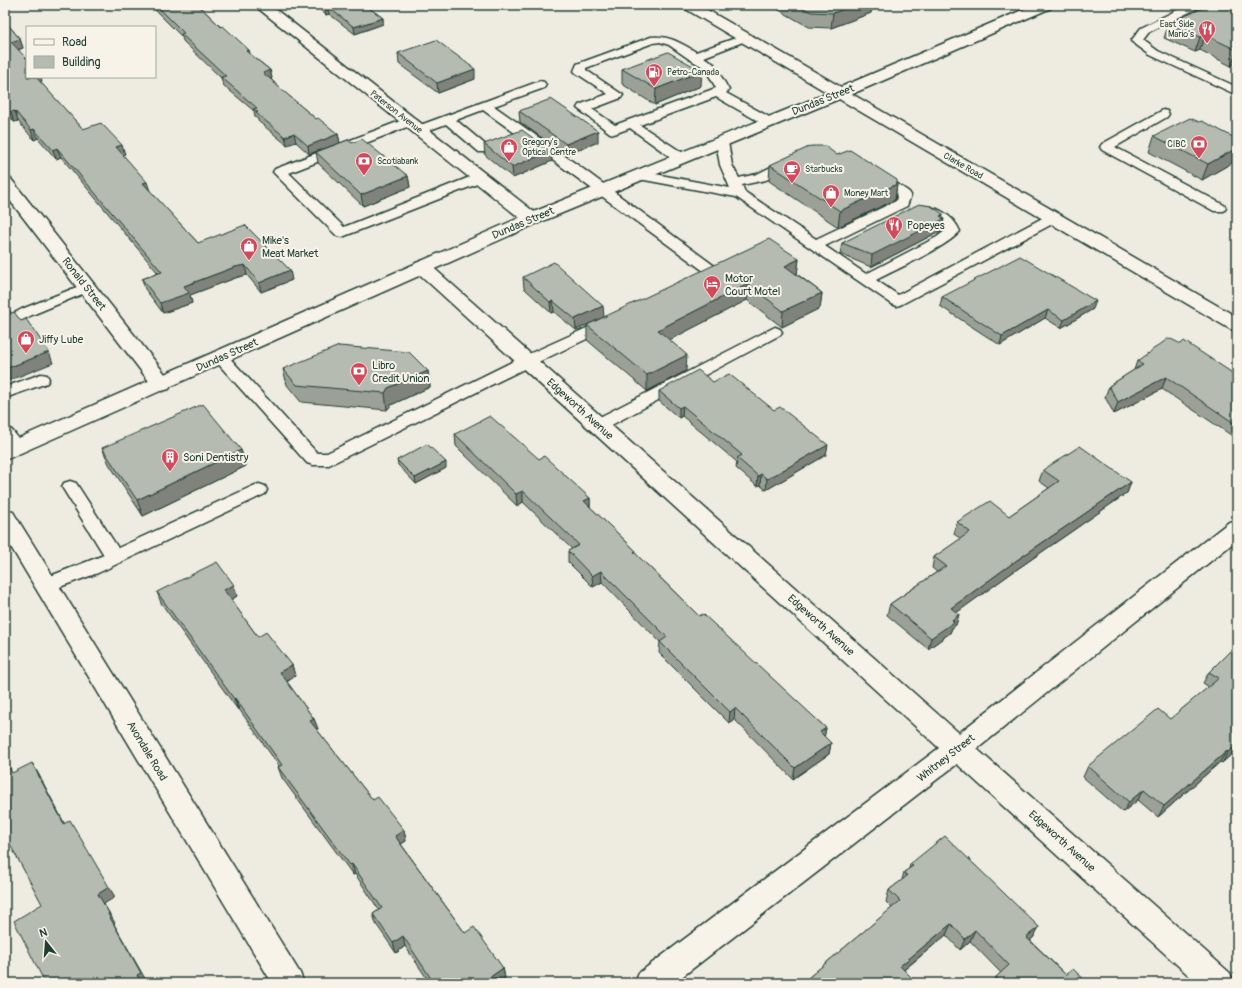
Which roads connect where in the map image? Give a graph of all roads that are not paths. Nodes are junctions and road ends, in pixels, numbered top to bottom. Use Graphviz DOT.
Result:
graph roads {
  1 [pos="261,5"];
  2 [pos="689,5"];
  3 [pos="1046,5"];
  4 [pos="1196,5"];
  5 [pos="1232,5"];
  6 [pos="1237,7"];
  7 [pos="744,38"];
  8 [pos="693,57"];
  9 [pos="540,85"];
  10 [pos="1237,91"];
  11 [pos="716,92"];
  12 [pos="839,94"];
  13 [pos="485,106"];
  14 [pos="1164,114"];
  15 [pos="448,120"];
  16 [pos="770,122"];
  17 [pos="630,123"];
  18 [pos="414,126"];
  19 [pos="722,142"];
  20 [pos="483,149"];
  21 [pos="803,157"];
  22 [pos="681,158"];
  23 [pos="866,169"];
  24 [pos="639,175"];
  25 [pos="480,178"];
  26 [pos="5,183"];
  27 [pos="737,188"];
  28 [pos="602,190"];
  29 [pos="1219,208"];
  30 [pos="532,218"];
  31 [pos="1053,218"];
  32 [pos="815,245"];
  33 [pos="827,253"];
  34 [pos="422,267"];
  35 [pos="865,280"];
  36 [pos="687,286"];
  37 [pos="87,287"];
  38 [pos="624,315"];
  39 [pos="5,324"];
  40 [pos="1237,325"];
  41 [pos="775,332"];
  42 [pos="221,358"];
  43 [pos="527,361"];
  44 [pos="41,379"];
  45 [pos="162,384"];
  46 [pos="9,388"];
  47 [pos="598,425"];
  48 [pos="5,432"];
  49 [pos="10,451"];
  50 [pos="70,487"];
  51 [pos="259,490"];
  52 [pos="5,518"];
  53 [pos="1237,528"];
  54 [pos="115,557"];
  55 [pos="46,585"];
  56 [pos="959,748"];
  57 [pos="289,983"];
  58 [pos="650,983"];
  59 [pos="1219,983"];
  1 -- 18 [label="street, Paterson Avenue"];
  2 -- 7 [label="street, Clarke Road"];
  3 -- 12 [label="street, Dundas Street"];
  4 -- 10 [label="lane"];
  5 -- 6 [label="lane"];
  7 -- 8 [label="lane"];
  7 -- 12 [label="street, Clarke Road"];
  8 -- 11 [label="lane"];
  8 -- 17 [label="lane"];
  9 -- 13 [label="lane"];
  11 -- 16 [label="lane"];
  11 -- 17 [label="lane"];
  12 -- 16 [label="street, Dundas Street"];
  12 -- 31 [label="street, Clarke Road"];
  13 -- 15 [label="lane"];
  13 -- 28 [label="lane"];
  14 -- 29 [label="lane"];
  15 -- 18 [label="lane"];
  15 -- 20 [label="lane"];
  16 -- 19 [label="street, Dundas Street"];
  17 -- 22 [label="lane"];
  18 -- 25 [label="street, Paterson Avenue"];
  18 -- 25 [label="lane"];
  19 -- 22 [label="street, Dundas Street"];
  19 -- 27 [label="lane"];
  21 -- 27 [label="lane"];
  22 -- 24 [label="street, Dundas Street"];
  23 -- 32 [label="lane"];
  24 -- 27 [label="lane"];
  24 -- 28 [label="street, Dundas Street"];
  25 -- 30 [label="street, Paterson Avenue"];
  26 -- 37 [label="street, Ronald Street"];
  27 -- 32 [label="lane"];
  28 -- 30 [label="street, Dundas Street"];
  28 -- 36 [label="lane"];
  30 -- 34 [label="street, Dundas Street"];
  31 -- 35 [label="lane"];
  31 -- 40 [label="street, Clarke Road"];
  32 -- 33 [label="lane"];
  33 -- 35 [label="lane"];
  33 -- 35 [label="lane"];
  34 -- 42 [label="street, Dundas Street"];
  34 -- 43 [label="street, Edgeworth Avenue"];
  37 -- 39 [label="lane"];
  37 -- 45 [label="street, Ronald Street"];
  38 -- 43 [label="lane"];
  41 -- 47 [label="lane"];
  42 -- 43 [label="lane"];
  42 -- 45 [label="street, Dundas Street"];
  43 -- 47 [label="street, Edgeworth Avenue"];
  44 -- 46 [label="lane"];
  45 -- 49 [label="street, Dundas Street"];
  47 -- 56 [label="street, Edgeworth Avenue"];
  48 -- 49 [label="lane"];
  50 -- 54 [label="lane"];
  51 -- 54 [label="lane"];
  52 -- 55 [label="street, Avondale Road"];
  53 -- 56 [label="street, Whitney Street"];
  54 -- 55 [label="lane"];
  55 -- 57 [label="street, Avondale Road"];
  56 -- 58 [label="street, Whitney Street"];
  56 -- 59 [label="street, Edgeworth Avenue"];
}
